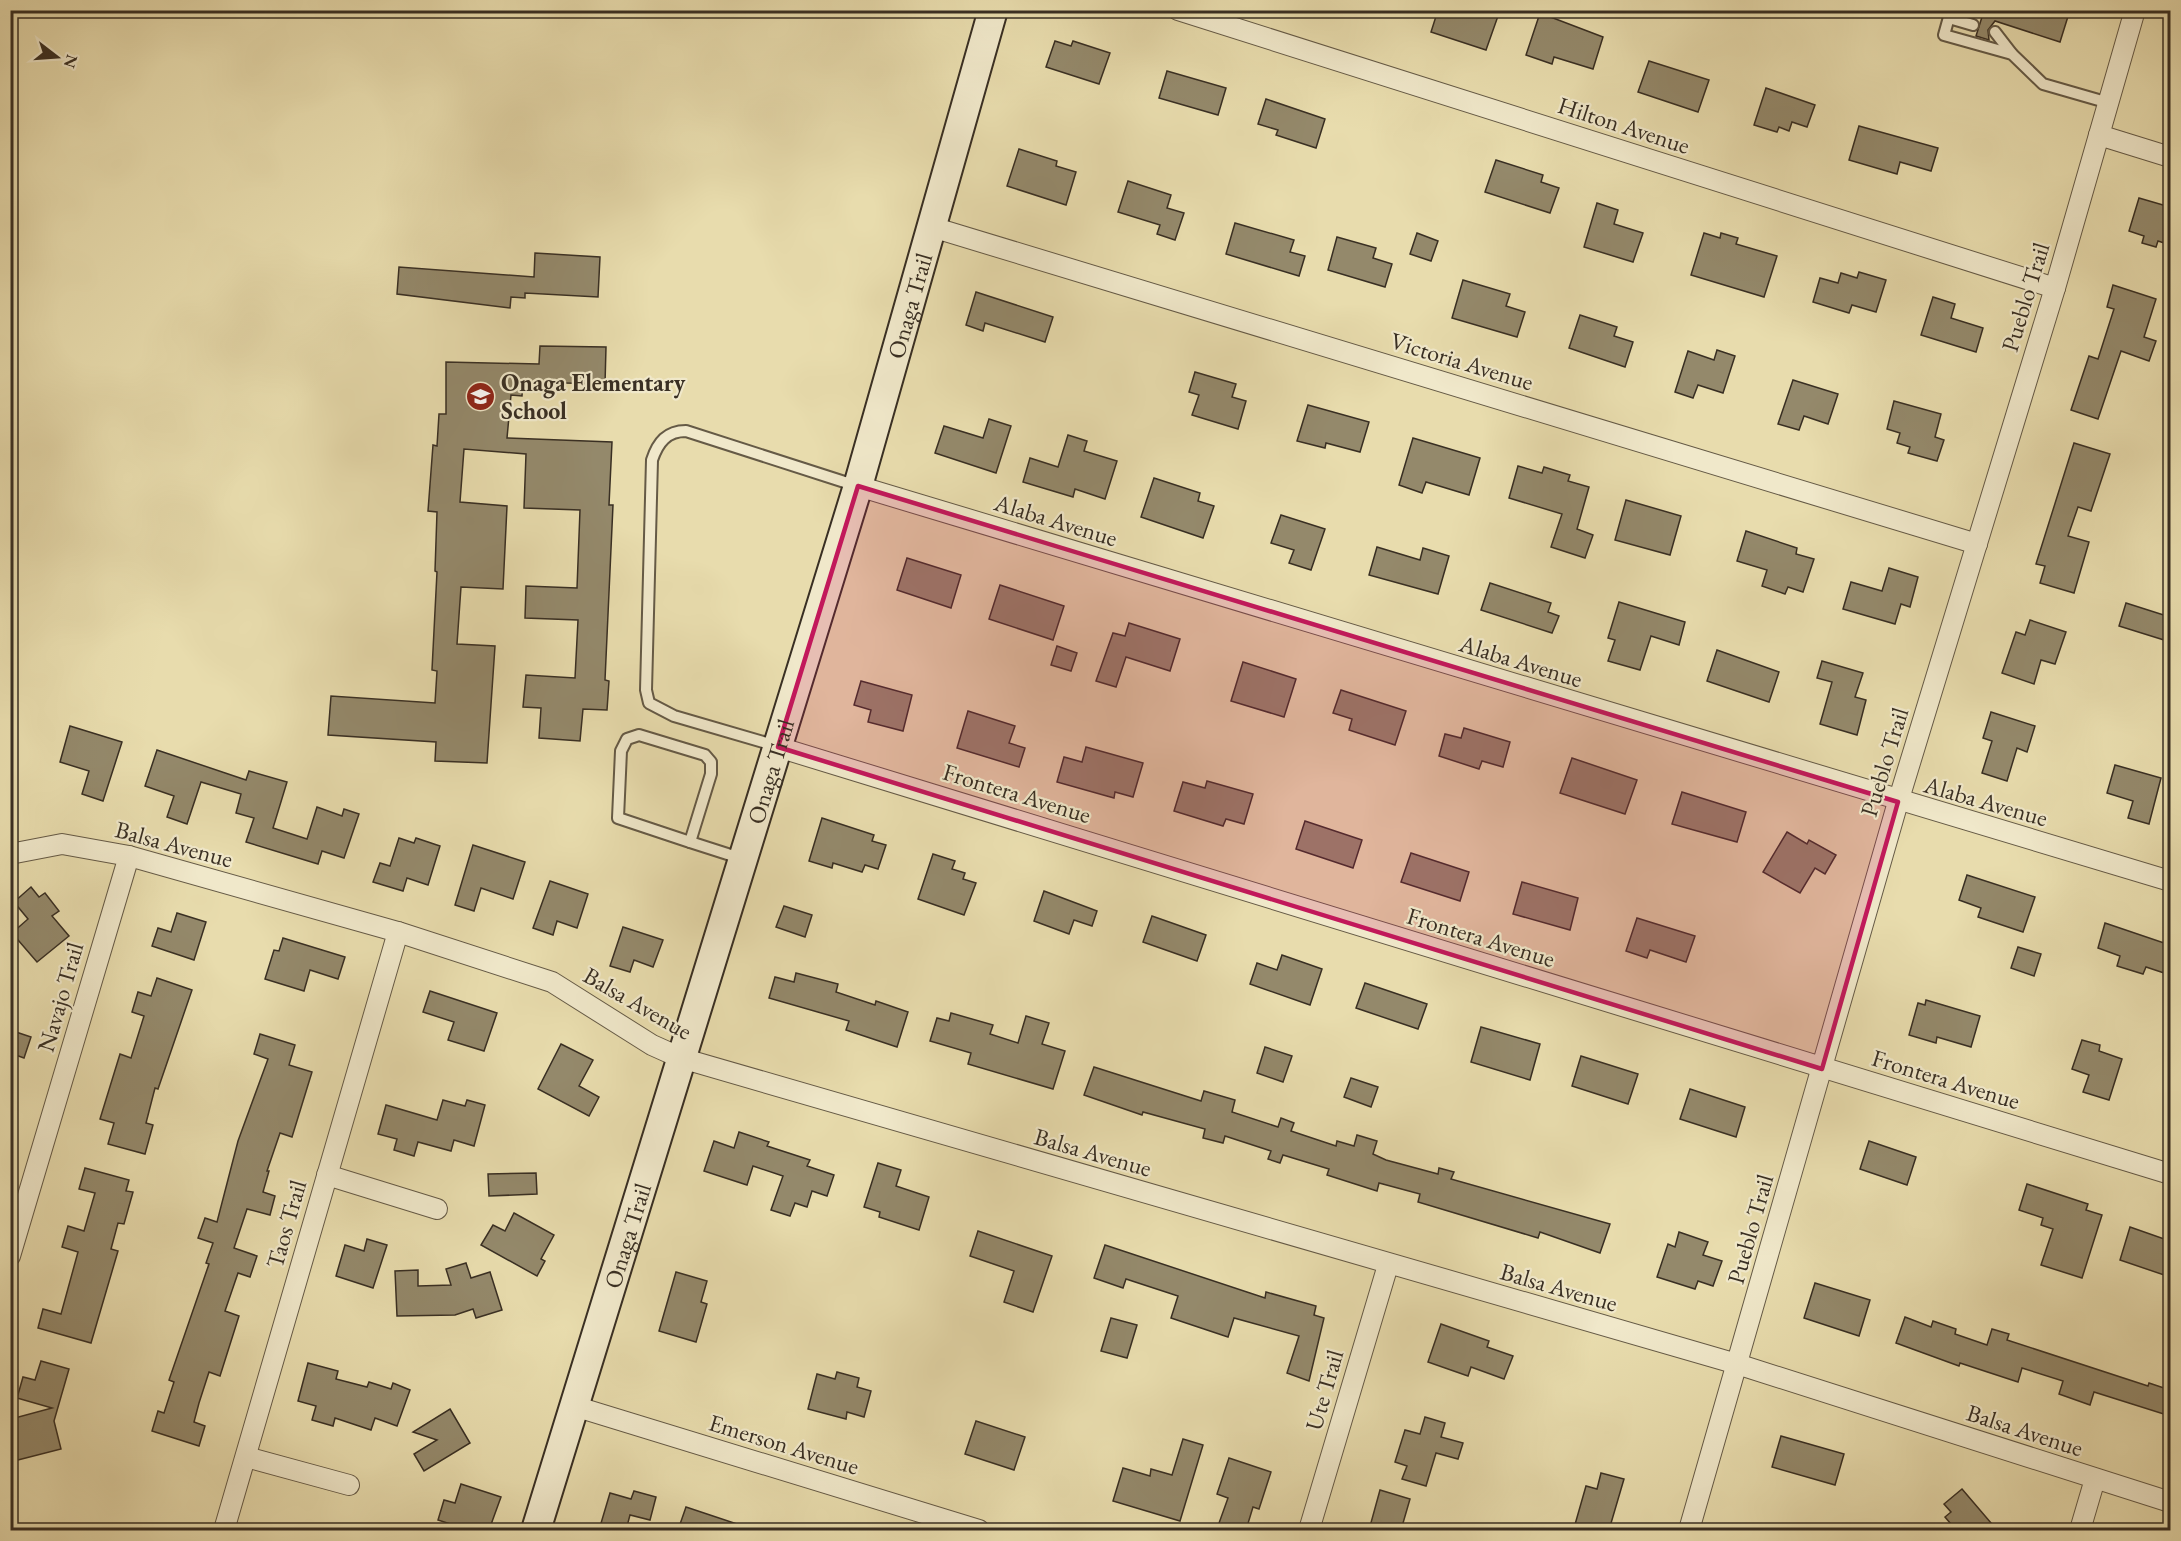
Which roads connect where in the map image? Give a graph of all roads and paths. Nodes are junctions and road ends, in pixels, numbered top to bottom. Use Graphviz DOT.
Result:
graph roads {
  1 [pos="993,10"];
  2 [pos="1178,10"];
  3 [pos="2135,10"];
  4 [pos="1950,14"];
  5 [pos="1973,25"];
  6 [pos="1995,32"];
  7 [pos="2012,54"];
  8 [pos="2109,103"];
  9 [pos="2099,135"];
  10 [pos="2170,157"];
  11 [pos="932,227"];
  12 [pos="2055,288"];
  13 [pos="858,486"];
  14 [pos="1977,544"];
  15 [pos="778,747"];
  16 [pos="1898,802"];
  17 [pos="690,842"];
  18 [pos="10,854"];
  19 [pos="129,856"];
  20 [pos="743,859"];
  21 [pos="2170,881"];
  22 [pos="398,932"];
  23 [pos="681,1058"];
  24 [pos="1822,1069"];
  25 [pos="2170,1174"];
  26 [pos="327,1175"];
  27 [pos="437,1209"];
  28 [pos="10,1256"];
  29 [pos="1388,1265"];
  30 [pos="1737,1364"];
  31 [pos="574,1406"];
  32 [pos="246,1457"];
  33 [pos="2096,1479"];
  34 [pos="348,1485"];
  35 [pos="2170,1502"];
  36 [pos="224,1530"];
  37 [pos="536,1530"];
  38 [pos="979,1530"];
  39 [pos="1310,1530"];
  40 [pos="1689,1530"];
  41 [pos="2080,1530"];
  1 -- 11 [label="street, Onaga Trail"];
  2 -- 12 [label="street, Hilton Avenue"];
  3 -- 8 [label="street, Pueblo Trail"];
  4 -- 5 [label="lane"];
  4 -- 7 [label="lane"];
  6 -- 7 [label="lane"];
  7 -- 8 [label="lane"];
  8 -- 9 [label="street, Pueblo Trail"];
  9 -- 10 [label="street"];
  9 -- 12 [label="street, Pueblo Trail"];
  11 -- 13 [label="street, Onaga Trail"];
  11 -- 14 [label="street, Victoria Avenue"];
  12 -- 14 [label="street, Pueblo Trail"];
  13 -- 15 [label="street, Onaga Trail"];
  13 -- 15 [label="lane"];
  13 -- 16 [label="street, Alaba Avenue"];
  14 -- 16 [label="street, Pueblo Trail"];
  15 -- 20 [label="street, Onaga Trail"];
  15 -- 24 [label="street, Frontera Avenue"];
  16 -- 21 [label="street, Alaba Avenue"];
  16 -- 24 [label="street, Pueblo Trail"];
  17 -- 17 [label="lane"];
  17 -- 20 [label="lane"];
  18 -- 19 [label="street, Balsa Avenue"];
  19 -- 22 [label="street, Balsa Avenue"];
  19 -- 28 [label="street, Navajo Trail"];
  20 -- 23 [label="street, Onaga Trail"];
  22 -- 23 [label="street, Balsa Avenue"];
  22 -- 26 [label="street, Taos Trail"];
  23 -- 29 [label="street, Balsa Avenue"];
  23 -- 31 [label="street, Onaga Trail"];
  24 -- 25 [label="street, Frontera Avenue"];
  24 -- 30 [label="street, Pueblo Trail"];
  26 -- 27 [label="street"];
  26 -- 32 [label="street, Taos Trail"];
  29 -- 30 [label="street, Balsa Avenue"];
  29 -- 39 [label="street, Ute Trail"];
  30 -- 33 [label="street, Balsa Avenue"];
  30 -- 40 [label="street, Pueblo Trail"];
  31 -- 37 [label="street, Onaga Trail"];
  31 -- 38 [label="street, Emerson Avenue"];
  32 -- 34 [label="street"];
  32 -- 36 [label="street, Taos Trail"];
  33 -- 35 [label="street, Balsa Avenue"];
  33 -- 41 [label="street"];
}
